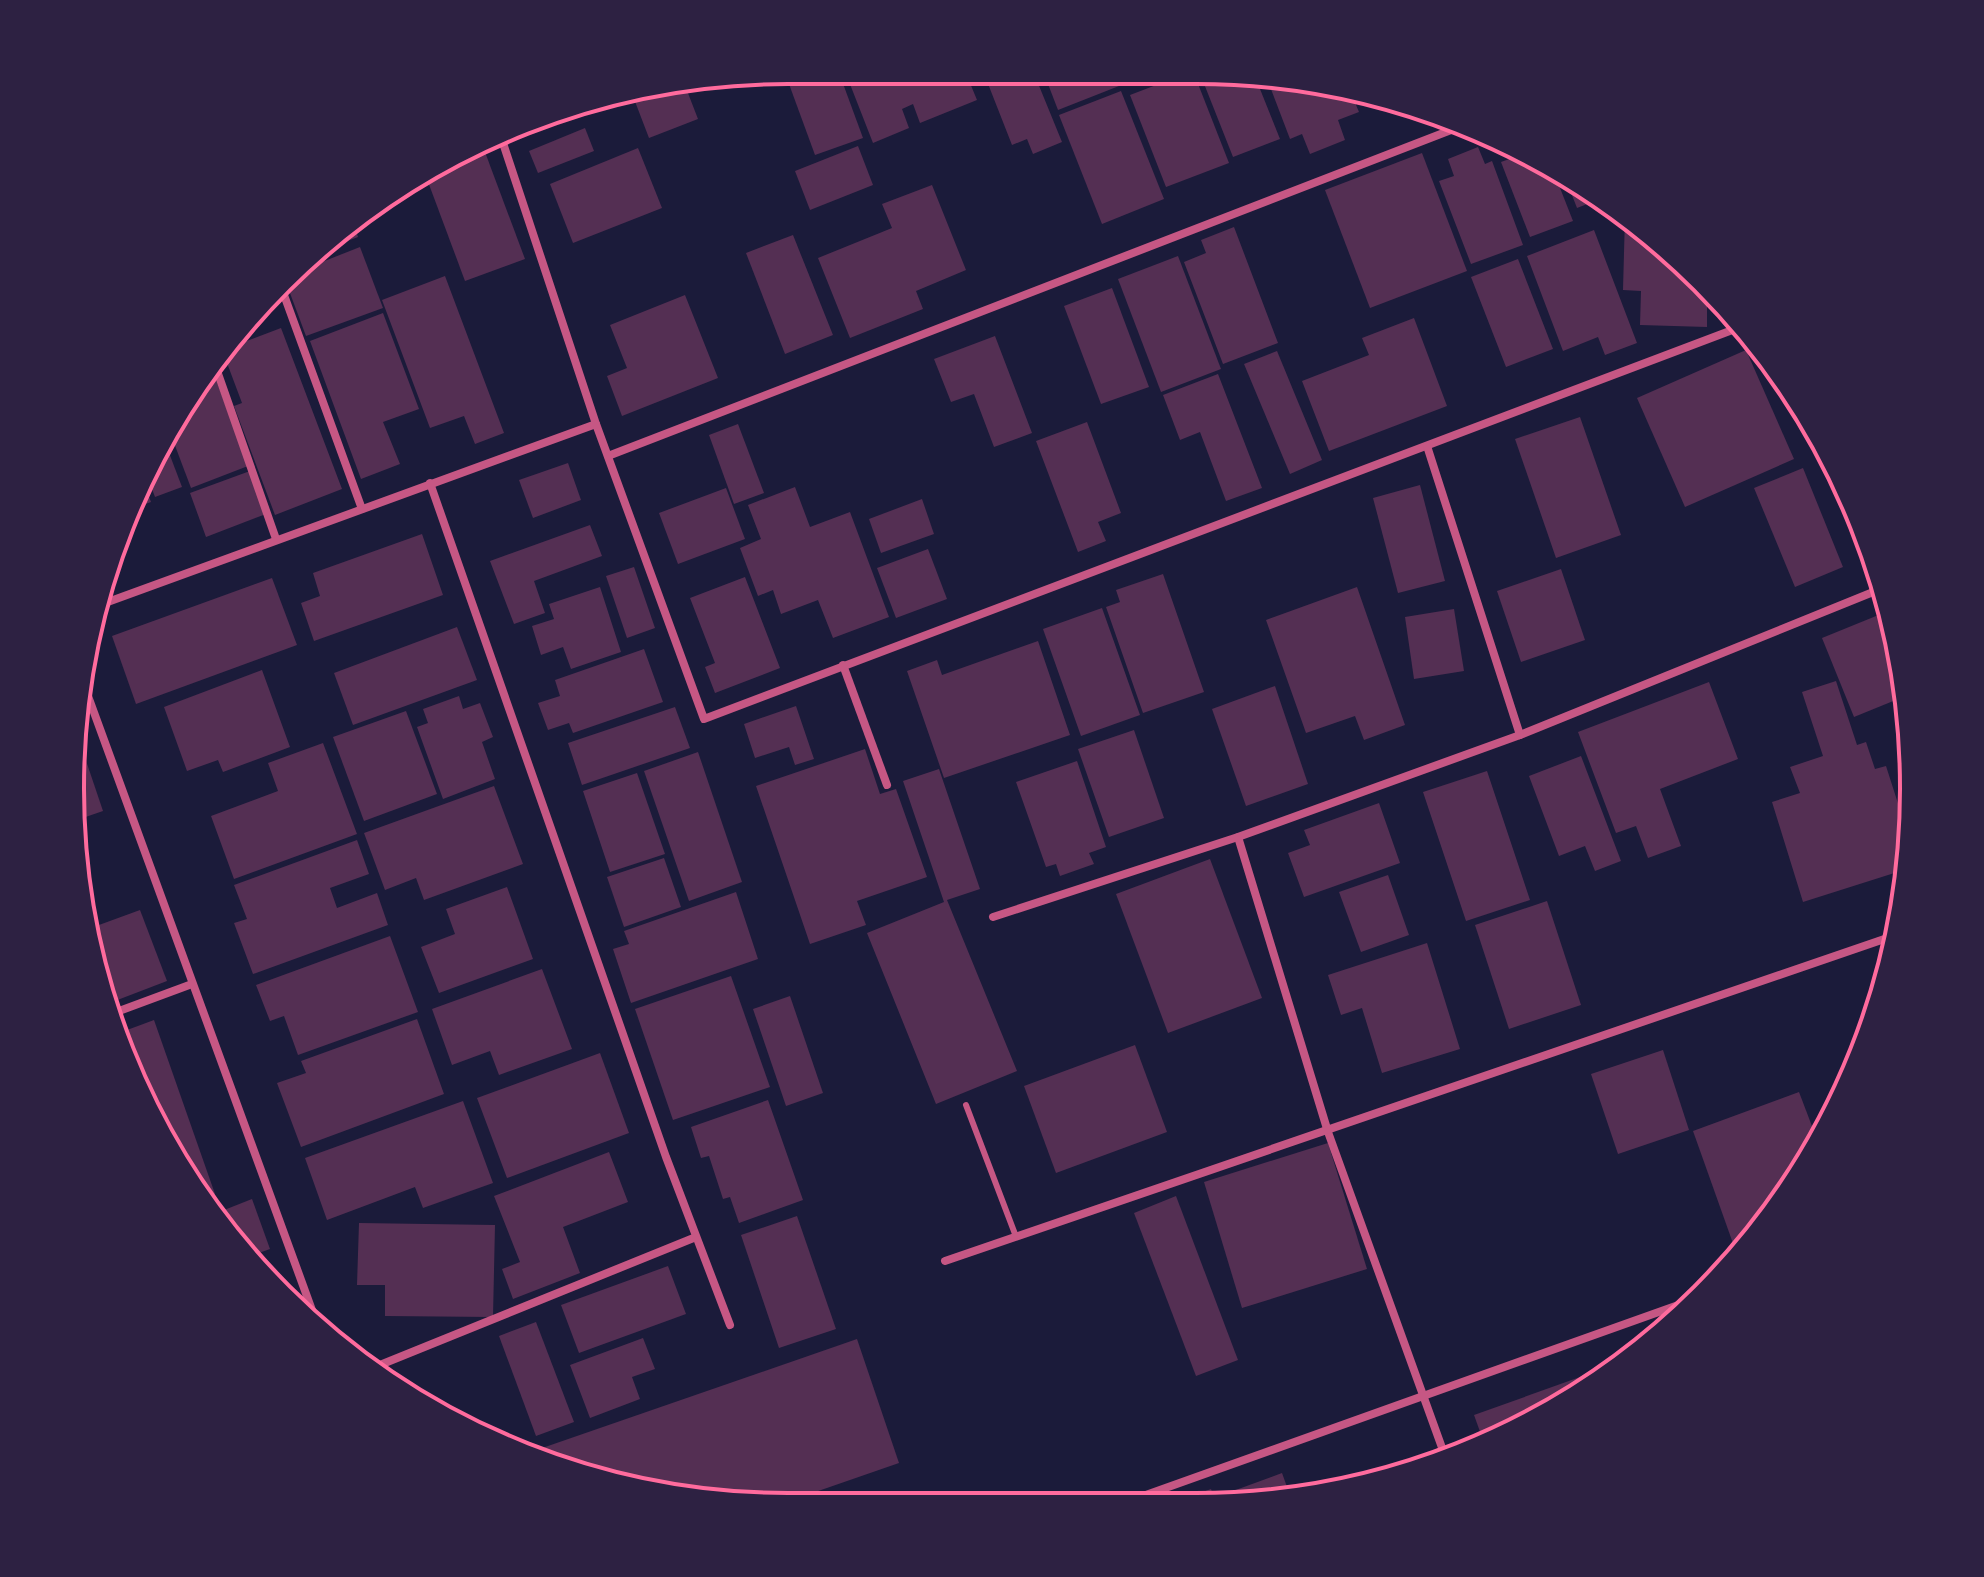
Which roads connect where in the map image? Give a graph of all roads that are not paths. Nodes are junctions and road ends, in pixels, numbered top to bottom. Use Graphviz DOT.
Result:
graph roads {
  1 [pos="1448,131"];
  2 [pos="504,145"];
  3 [pos="284,296"];
  4 [pos="1730,331"];
  5 [pos="219,376"];
  6 [pos="596,424"];
  7 [pos="1427,446"];
  8 [pos="608,456"];
  9 [pos="430,483"];
  10 [pos="362,509"];
  11 [pos="276,539"];
  12 [pos="1872,592"];
  13 [pos="109,601"];
  14 [pos="843,665"];
  15 [pos="90,701"];
  16 [pos="1520,735"];
  17 [pos="887,785"];
  18 [pos="1238,837"];
  19 [pos="993,917"];
  20 [pos="1883,940"];
  21 [pos="192,984"];
  22 [pos="120,1011"];
  23 [pos="966,1105"];
  24 [pos="1328,1132"];
  25 [pos="1015,1234"];
  26 [pos="696,1237"];
  27 [pos="945,1261"];
  28 [pos="310,1306"];
  29 [pos="1672,1307"];
  30 [pos="730,1325"];
  31 [pos="383,1364"];
  32 [pos="1420,1394"];
  33 [pos="1442,1448"];
  34 [pos="1150,1493"];
  1 -- 8 [label="street"];
  2 -- 6 [label="street"];
  3 -- 10 [label="street"];
  4 -- 7 [label="street"];
  5 -- 11 [label="street"];
  6 -- 8 [label="street"];
  6 -- 9 [label="street"];
  7 -- 14 [label="street"];
  7 -- 16 [label="street"];
  8 -- 14 [label="street"];
  9 -- 10 [label="street"];
  9 -- 26 [label="street"];
  10 -- 11 [label="street"];
  11 -- 13 [label="street"];
  12 -- 16 [label="street"];
  14 -- 17 [label="street"];
  15 -- 21 [label="street"];
  16 -- 18 [label="street"];
  18 -- 19 [label="street"];
  18 -- 24 [label="street"];
  20 -- 24 [label="street"];
  21 -- 22 [label="street"];
  21 -- 28 [label="street"];
  23 -- 25 [label="lane"];
  24 -- 25 [label="street"];
  24 -- 32 [label="street"];
  25 -- 27 [label="street"];
  26 -- 30 [label="street"];
  26 -- 31 [label="street"];
  29 -- 32 [label="street"];
  32 -- 33 [label="street"];
  32 -- 34 [label="street"];
}
